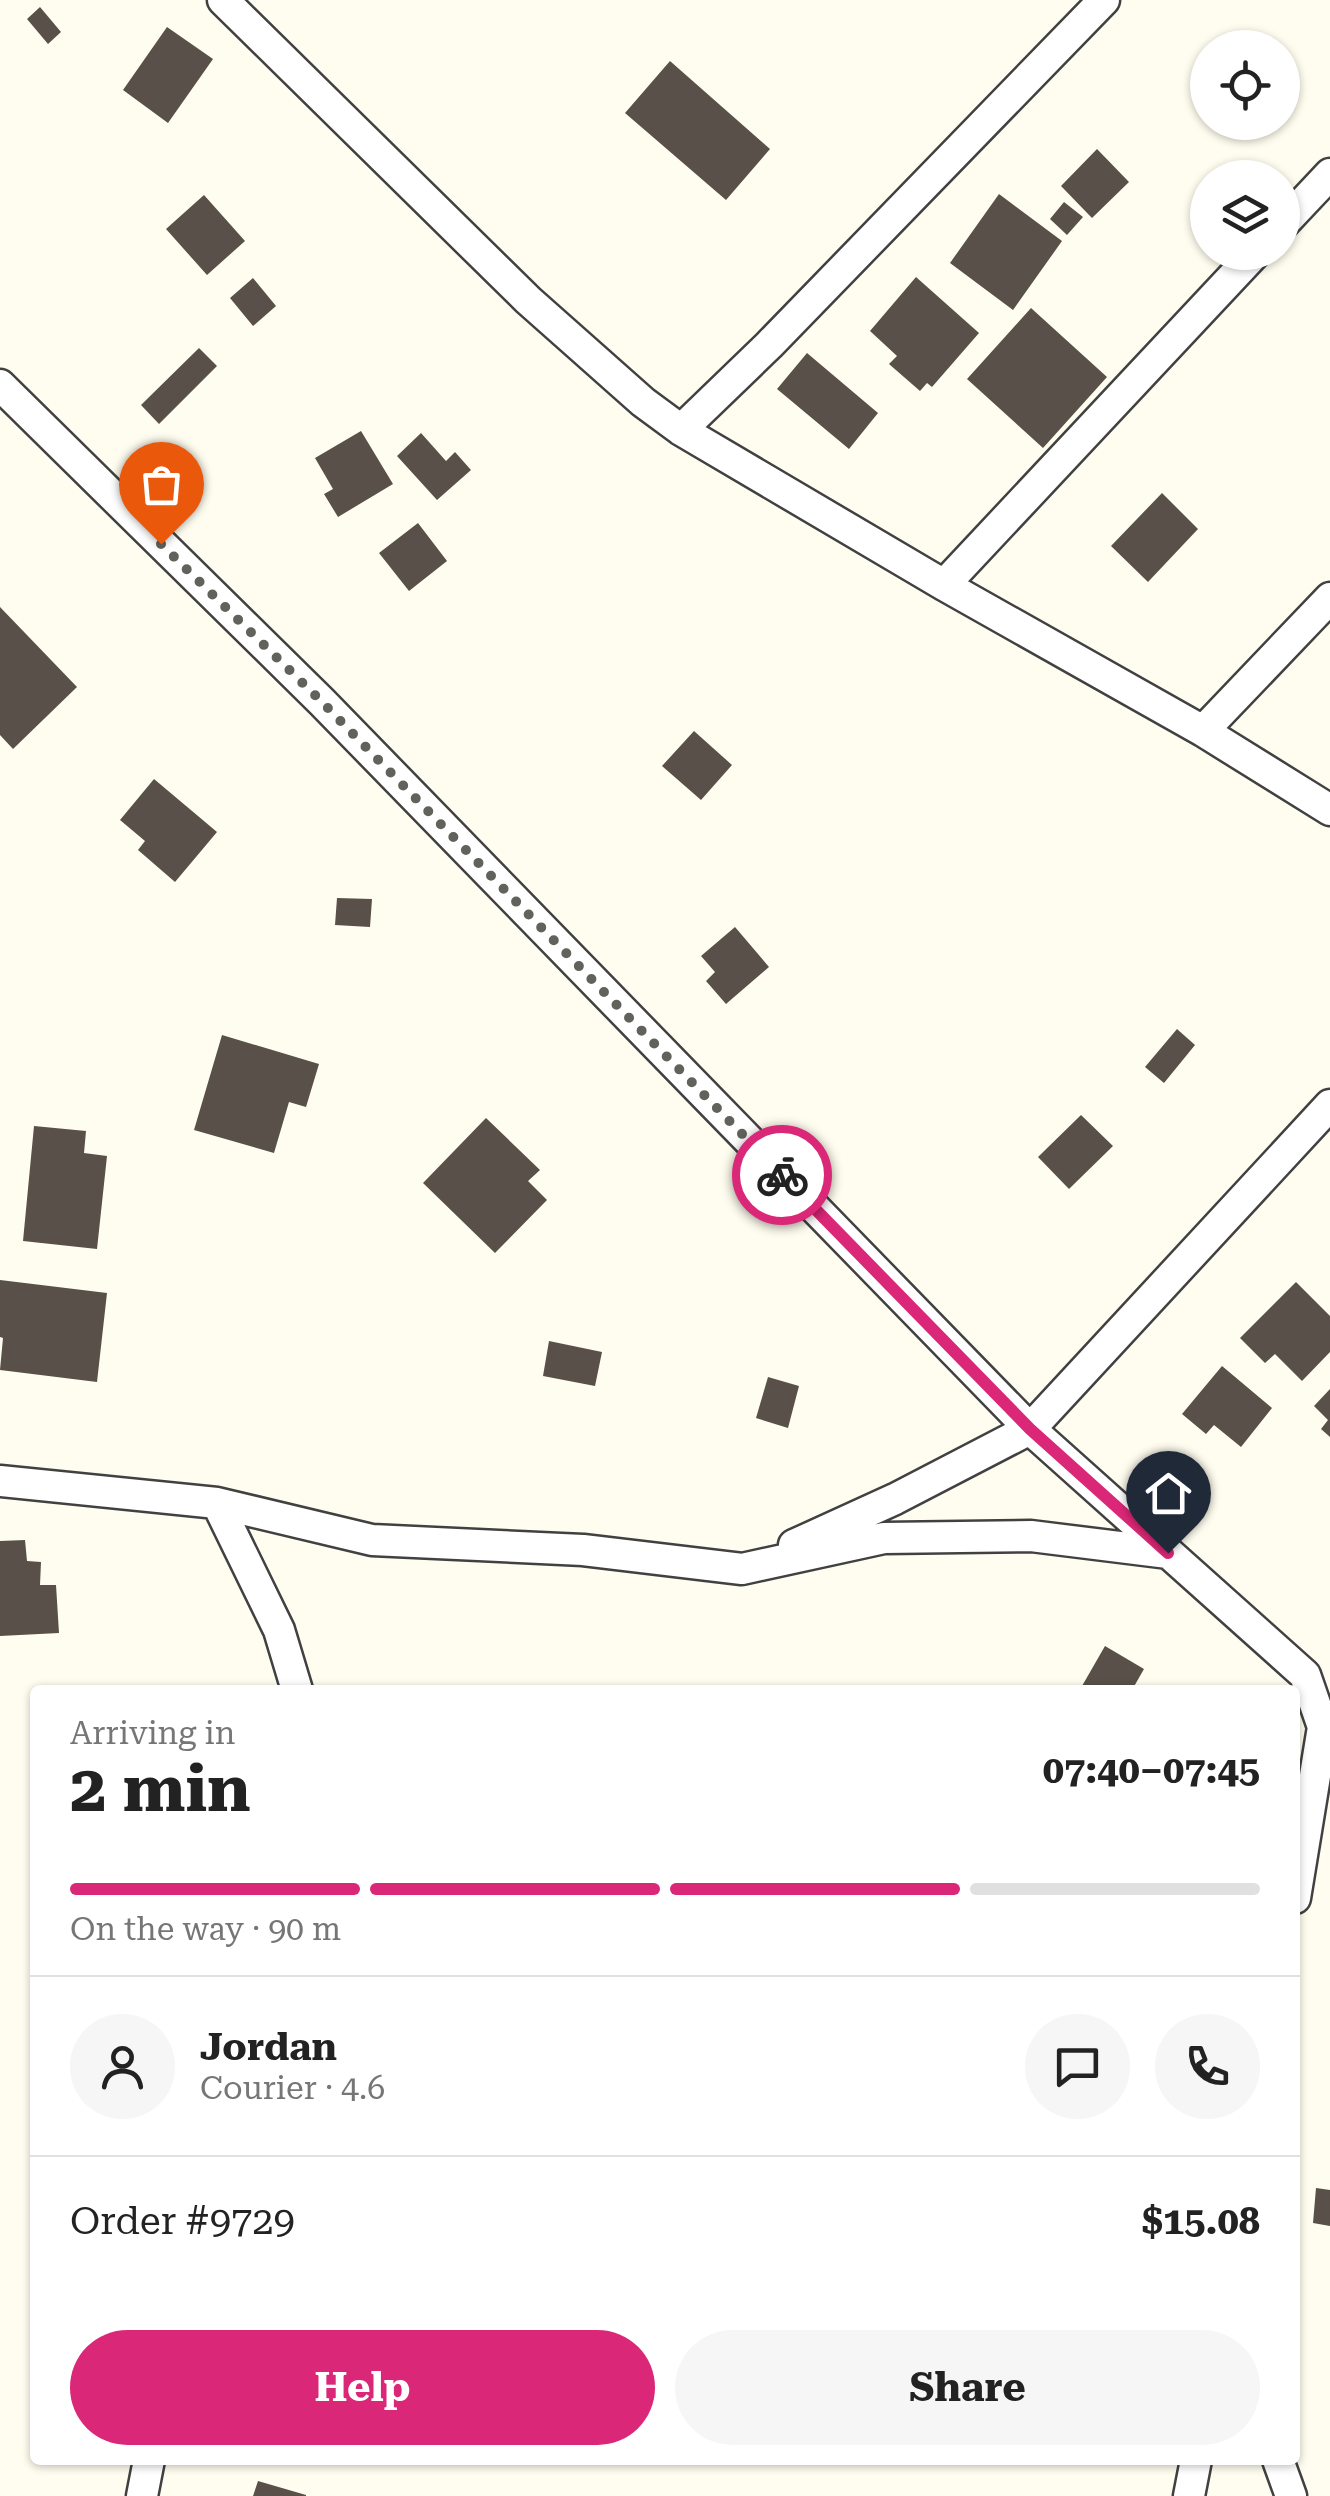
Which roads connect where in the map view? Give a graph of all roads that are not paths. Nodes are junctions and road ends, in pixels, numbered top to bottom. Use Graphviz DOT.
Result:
graph roads {
  1 [pos="223,0"];
  2 [pos="1104,0"];
  3 [pos="1330,174"];
  4 [pos="1300,206"];
  5 [pos="1239,270"];
  6 [pos="0,385"];
  7 [pos="682,430"];
  8 [pos="944,585"];
  9 [pos="1330,598"];
  10 [pos="1203,731"];
  11 [pos="1330,810"];
  12 [pos="1330,1105"];
  13 [pos="1030,1429"];
  14 [pos="0,1481"];
  15 [pos="217,1503"];
  16 [pos="1168,1553"];
  17 [pos="742,1569"];
  18 [pos="296,1685"];
  19 [pos="1300,1866"];
  20 [pos="148,2465"];
  21 [pos="1195,2465"];
  22 [pos="1280,2465"];
  23 [pos="142,2496"];
  24 [pos="1189,2496"];
  25 [pos="1292,2496"];
  1 -- 7 [label="street"];
  2 -- 7 [label="street"];
  3 -- 4 [label="street"];
  5 -- 8 [label="street"];
  6 -- 13 [label="street"];
  7 -- 8 [label="street"];
  8 -- 10 [label="street"];
  9 -- 10 [label="street"];
  10 -- 11 [label="street"];
  12 -- 13 [label="street"];
  13 -- 16 [label="street"];
  13 -- 17 [label="street"];
  14 -- 15 [label="street"];
  15 -- 17 [label="street"];
  15 -- 18 [label="street"];
  16 -- 17 [label="street"];
  16 -- 19 [label="street"];
  20 -- 23 [label="street"];
  21 -- 24 [label="street"];
  22 -- 25 [label="street"];
}
